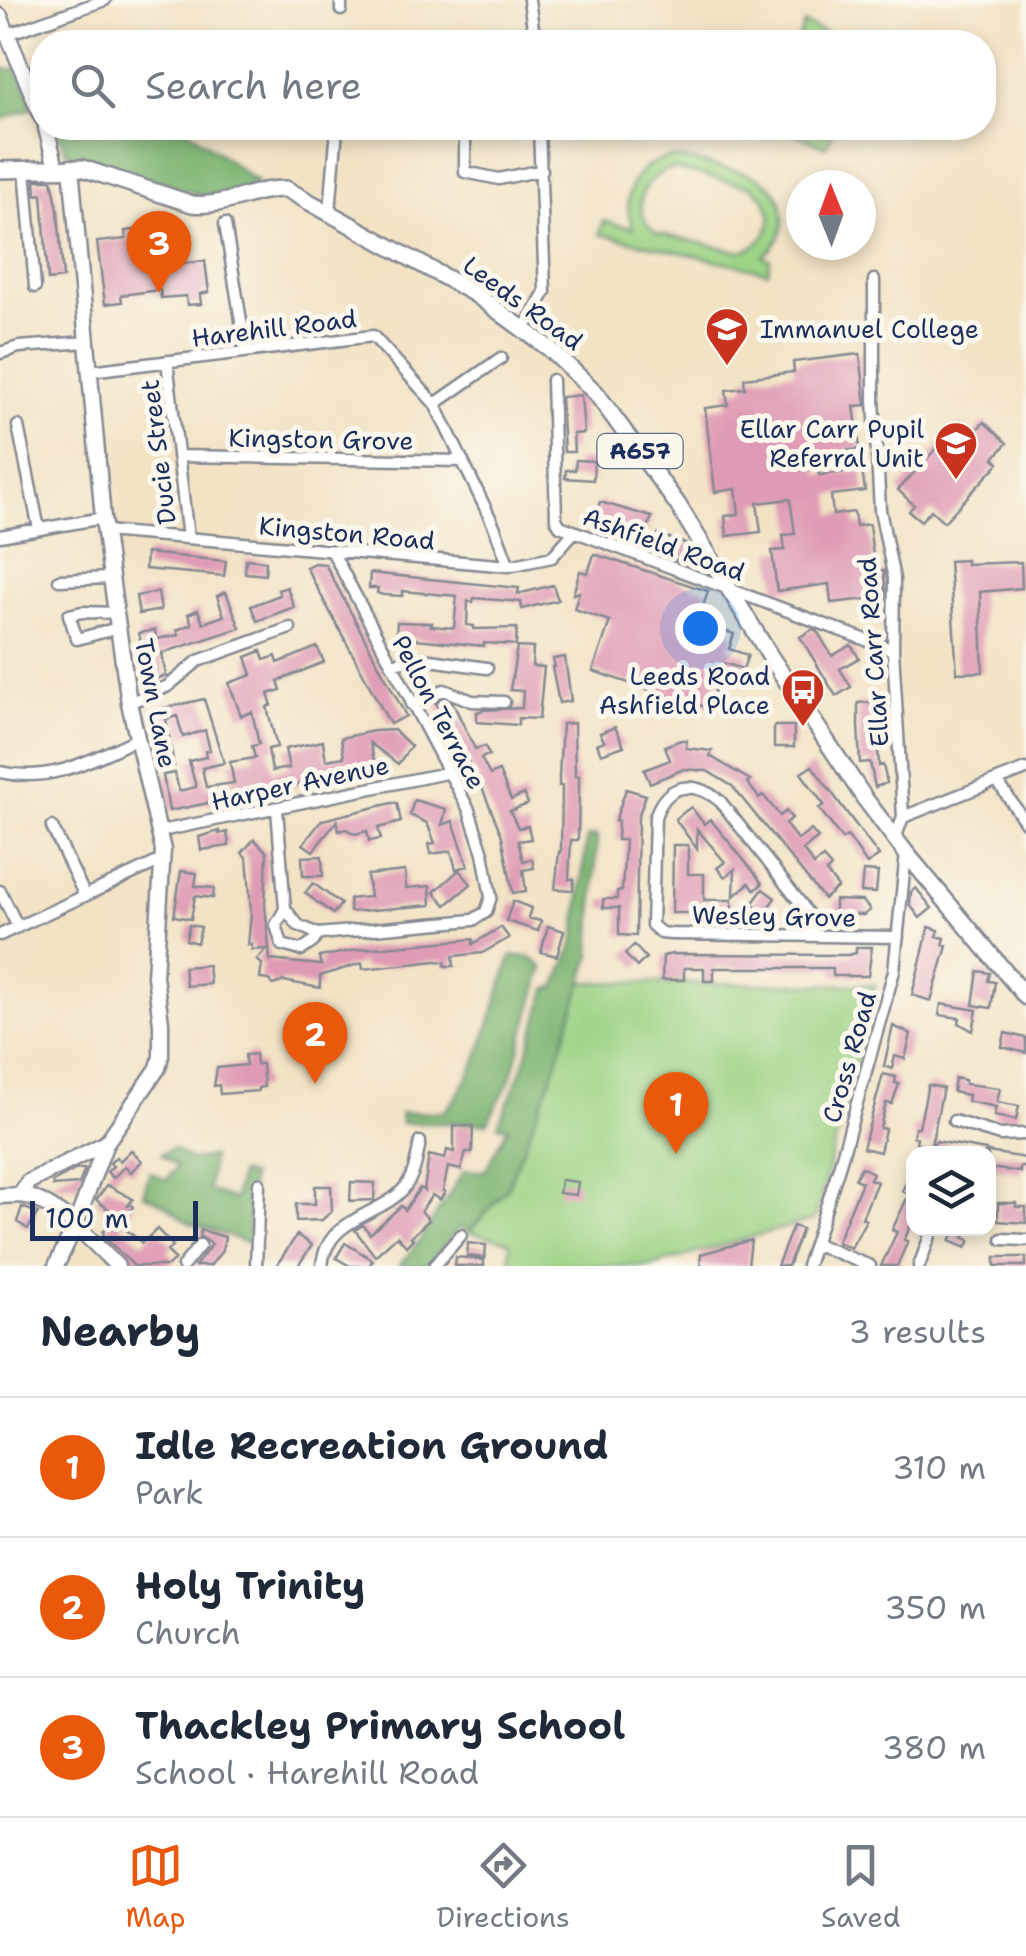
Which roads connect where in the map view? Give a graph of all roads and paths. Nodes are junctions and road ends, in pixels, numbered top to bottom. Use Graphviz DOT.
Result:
graph roads {
  1 [pos="105,0"];
  2 [pos="529,0"];
  3 [pos="0,16"];
  4 [pos="535,30"];
  5 [pos="8,34"];
  6 [pos="30,88"];
  7 [pos="51,140"];
  8 [pos="336,140"];
  9 [pos="464,140"];
  10 [pos="540,140"];
  11 [pos="63,167"];
  12 [pos="24,168"];
  13 [pos="0,170"];
  14 [pos="542,170"];
  15 [pos="330,212"];
  16 [pos="225,224"];
  17 [pos="874,280"];
  18 [pos="35,288"];
  19 [pos="524,329"];
  20 [pos="88,342"];
  21 [pos="246,351"];
  22 [pos="0,353"];
  23 [pos="501,358"];
  24 [pos="167,361"];
  25 [pos="90,371"];
  26 [pos="552,380"];
  27 [pos="435,404"];
  28 [pos="18,426"];
  29 [pos="178,456"];
  30 [pos="463,461"];
  31 [pos="104,524"];
  32 [pos="39,529"];
  33 [pos="574,532"];
  34 [pos="0,536"];
  35 [pos="188,538"];
  36 [pos="332,553"];
  37 [pos="509,566"];
  38 [pos="111,578"];
  39 [pos="59,580"];
  40 [pos="728,589"];
  41 [pos="290,628"];
  42 [pos="893,650"];
  43 [pos="391,664"];
  44 [pos="487,668"];
  45 [pos="504,702"];
  46 [pos="129,703"];
  47 [pos="411,704"];
  48 [pos="139,738"];
  49 [pos="1026,769"];
  50 [pos="0,772"];
  51 [pos="446,773"];
  52 [pos="997,781"];
  53 [pos="277,809"];
  54 [pos="903,817"];
  55 [pos="1026,823"];
  56 [pos="52,827"];
  57 [pos="160,831"];
  58 [pos="901,846"];
  59 [pos="164,859"];
  60 [pos="0,890"];
  61 [pos="85,896"];
  62 [pos="284,910"];
  63 [pos="18,927"];
  64 [pos="318,934"];
  65 [pos="0,935"];
  66 [pos="813,936"];
  67 [pos="898,937"];
  68 [pos="1026,997"];
  69 [pos="954,1122"];
  70 [pos="1026,1134"];
  71 [pos="420,1142"];
  72 [pos="106,1143"];
  73 [pos="259,1183"];
  74 [pos="0,1188"];
  75 [pos="20,1194"];
  76 [pos="0,1196"];
  77 [pos="76,1226"];
  78 [pos="460,1235"];
  79 [pos="930,1236"];
  80 [pos="1002,1239"];
  81 [pos="1026,1240"];
  82 [pos="200,1244"];
  83 [pos="816,1244"];
  84 [pos="56,1266"];
  85 [pos="118,1266"];
  86 [pos="183,1266"];
  87 [pos="256,1266"];
  88 [pos="322,1266"];
  89 [pos="434,1266"];
  90 [pos="807,1266"];
  91 [pos="870,1266"];
  92 [pos="919,1266"];
  1 -- 5 [label="street"];
  2 -- 4 [label="street"];
  3 -- 5 [label="street"];
  5 -- 6 [label="street"];
  7 -- 11 [label="street, Town Lane"];
  8 -- 15 [label="street"];
  9 -- 14 [label="street"];
  10 -- 14 [label="street"];
  11 -- 12 [label="main road, Leeds Road / A657"];
  11 -- 15 [label="main road, Leeds Road / A657"];
  11 -- 20 [label="street, Town Lane"];
  12 -- 13 [label="main road, Leeds Road / A657"];
  12 -- 18 [label="street"];
  14 -- 19 [label="street"];
  15 -- 19 [label="main road, Leeds Road / A657"];
  16 -- 21 [label="street"];
  17 -- 42 [label="street, Ellar Carr Road"];
  19 -- 40 [label="main road, Leeds Road / A657"];
  20 -- 22 [label="street"];
  20 -- 25 [label="street, Town Lane"];
  21 -- 24 [label="street, Harehill Road"];
  21 -- 27 [label="street, Harehill Road"];
  23 -- 27 [label="street"];
  24 -- 25 [label="street, Harehill Road"];
  24 -- 29 [label="street, Ducie Street"];
  25 -- 31 [label="street, Town Lane"];
  26 -- 33 [label="street, Ashfield Road"];
  27 -- 30 [label="street, Harehill Road"];
  28 -- 32 [label="street"];
  29 -- 30 [label="street, Kingston Grove"];
  29 -- 35 [label="street, Ducie Street"];
  30 -- 37 [label="street, Harehill Road"];
  31 -- 32 [label="street, Kingston Road"];
  31 -- 35 [label="street, Kingston Road"];
  31 -- 38 [label="street, Town Lane"];
  32 -- 34 [label="street, Kingston Road"];
  33 -- 37 [label="street, Kingston Road"];
  33 -- 40 [label="street, Ashfield Road"];
  35 -- 36 [label="street, Kingston Road"];
  36 -- 37 [label="street, Kingston Road"];
  36 -- 43 [label="street, Pellon Terrace"];
  38 -- 39 [label="street"];
  38 -- 46 [label="street, Town Lane"];
  40 -- 42 [label="street, Ashfield Road"];
  40 -- 58 [label="main road, Leeds Road / A657"];
  41 -- 46 [label="street"];
  42 -- 54 [label="street, Ellar Carr Road"];
  43 -- 44 [label="street"];
  43 -- 47 [label="street, Pellon Terrace"];
  45 -- 47 [label="street"];
  46 -- 48 [label="street, Town Lane"];
  47 -- 51 [label="street, Pellon Terrace"];
  48 -- 50 [label="street"];
  48 -- 57 [label="street, Town Lane"];
  49 -- 52 [label="street"];
  51 -- 53 [label="street, Harper Avenue"];
  51 -- 64 [label="street, Pellon Terrace"];
  52 -- 54 [label="street"];
  52 -- 55 [label="street"];
  53 -- 57 [label="street, Harper Avenue"];
  53 -- 62 [label="street"];
  54 -- 58 [label="street, Ellar Carr Road"];
  56 -- 61 [label="street"];
  57 -- 59 [label="street, Town Lane"];
  58 -- 67 [label="street, Cross Road"];
  58 -- 68 [label="main road, Leeds Road / A657"];
  59 -- 61 [label="street"];
  59 -- 72 [label="street, Town Lane"];
  60 -- 63 [label="street"];
  61 -- 63 [label="street"];
  62 -- 64 [label="street"];
  62 -- 64 [label="street"];
  63 -- 65 [label="street"];
  66 -- 66 [label="street, Wesley Grove"];
  66 -- 67 [label="street, Wesley Grove"];
  67 -- 83 [label="street, Cross Road"];
  69 -- 70 [label="street"];
  71 -- 88 [label="street"];
  72 -- 75 [label="street"];
  72 -- 77 [label="street, Town Lane"];
  73 -- 87 [label="street"];
  74 -- 76 [label="street"];
  75 -- 76 [label="street"];
  75 -- 77 [label="street"];
  77 -- 84 [label="street, Town Lane"];
  77 -- 85 [label="street"];
  78 -- 89 [label="street"];
  79 -- 92 [label="street"];
  80 -- 81 [label="street"];
  82 -- 86 [label="street"];
  83 -- 90 [label="street, Cross Road"];
  83 -- 91 [label="street"];
}
